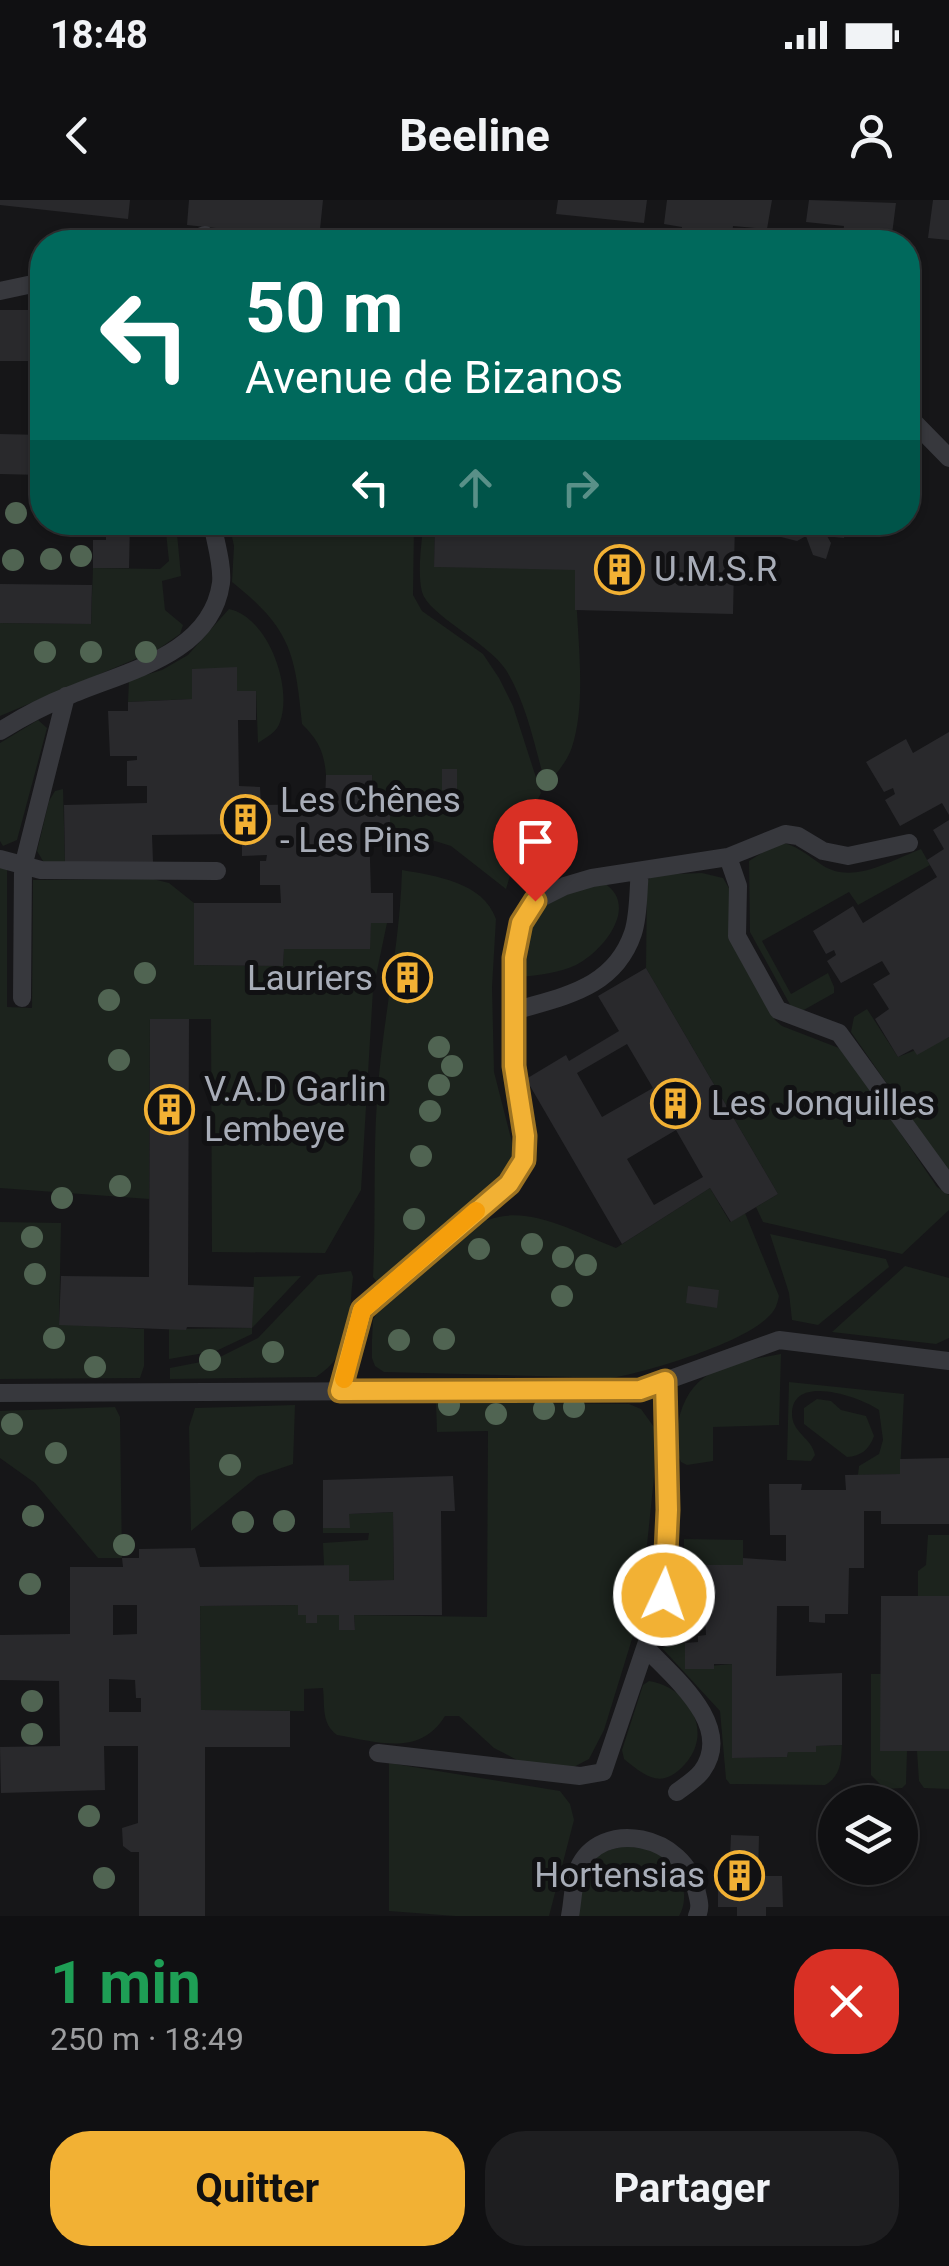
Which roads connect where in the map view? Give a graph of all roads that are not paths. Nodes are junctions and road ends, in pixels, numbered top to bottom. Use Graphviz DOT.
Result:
graph roads {
  1 [pos="30,285"];
  2 [pos="0,291"];
  3 [pos="920,428"];
  4 [pos="949,458"];
  5 [pos="214,535"];
  6 [pos="66,696"];
  7 [pos="0,731"];
  8 [pos="909,843"];
  9 [pos="728,857"];
  10 [pos="0,859"];
  11 [pos="23,867"];
  12 [pos="217,871"];
  13 [pos="640,871"];
  14 [pos="22,998"];
  15 [pos="514,1010"];
  16 [pos="949,1185"];
  17 [pos="949,1361"];
  18 [pos="665,1381"];
  19 [pos="340,1391"];
  20 [pos="0,1393"];
  21 [pos="646,1648"];
  22 [pos="378,1753"];
  23 [pos="677,1792"];
  24 [pos="570,1916"];
  25 [pos="698,1916"];
  1 -- 2 [label="lane"];
  3 -- 4 [label="lane"];
  5 -- 6 [label="lane"];
  6 -- 7 [label="lane"];
  6 -- 11 [label="lane"];
  8 -- 9 [label="lane"];
  9 -- 13 [label="lane"];
  9 -- 16 [label="lane"];
  10 -- 11 [label="lane"];
  11 -- 12 [label="lane"];
  11 -- 14 [label="lane"];
  13 -- 15 [label="lane"];
  13 -- 15 [label="lane"];
  15 -- 19 [label="lane"];
  17 -- 18 [label="lane"];
  18 -- 19 [label="lane"];
  18 -- 21 [label="lane"];
  19 -- 20 [label="lane"];
  21 -- 22 [label="lane"];
  21 -- 23 [label="lane"];
  24 -- 25 [label="lane"];
}
